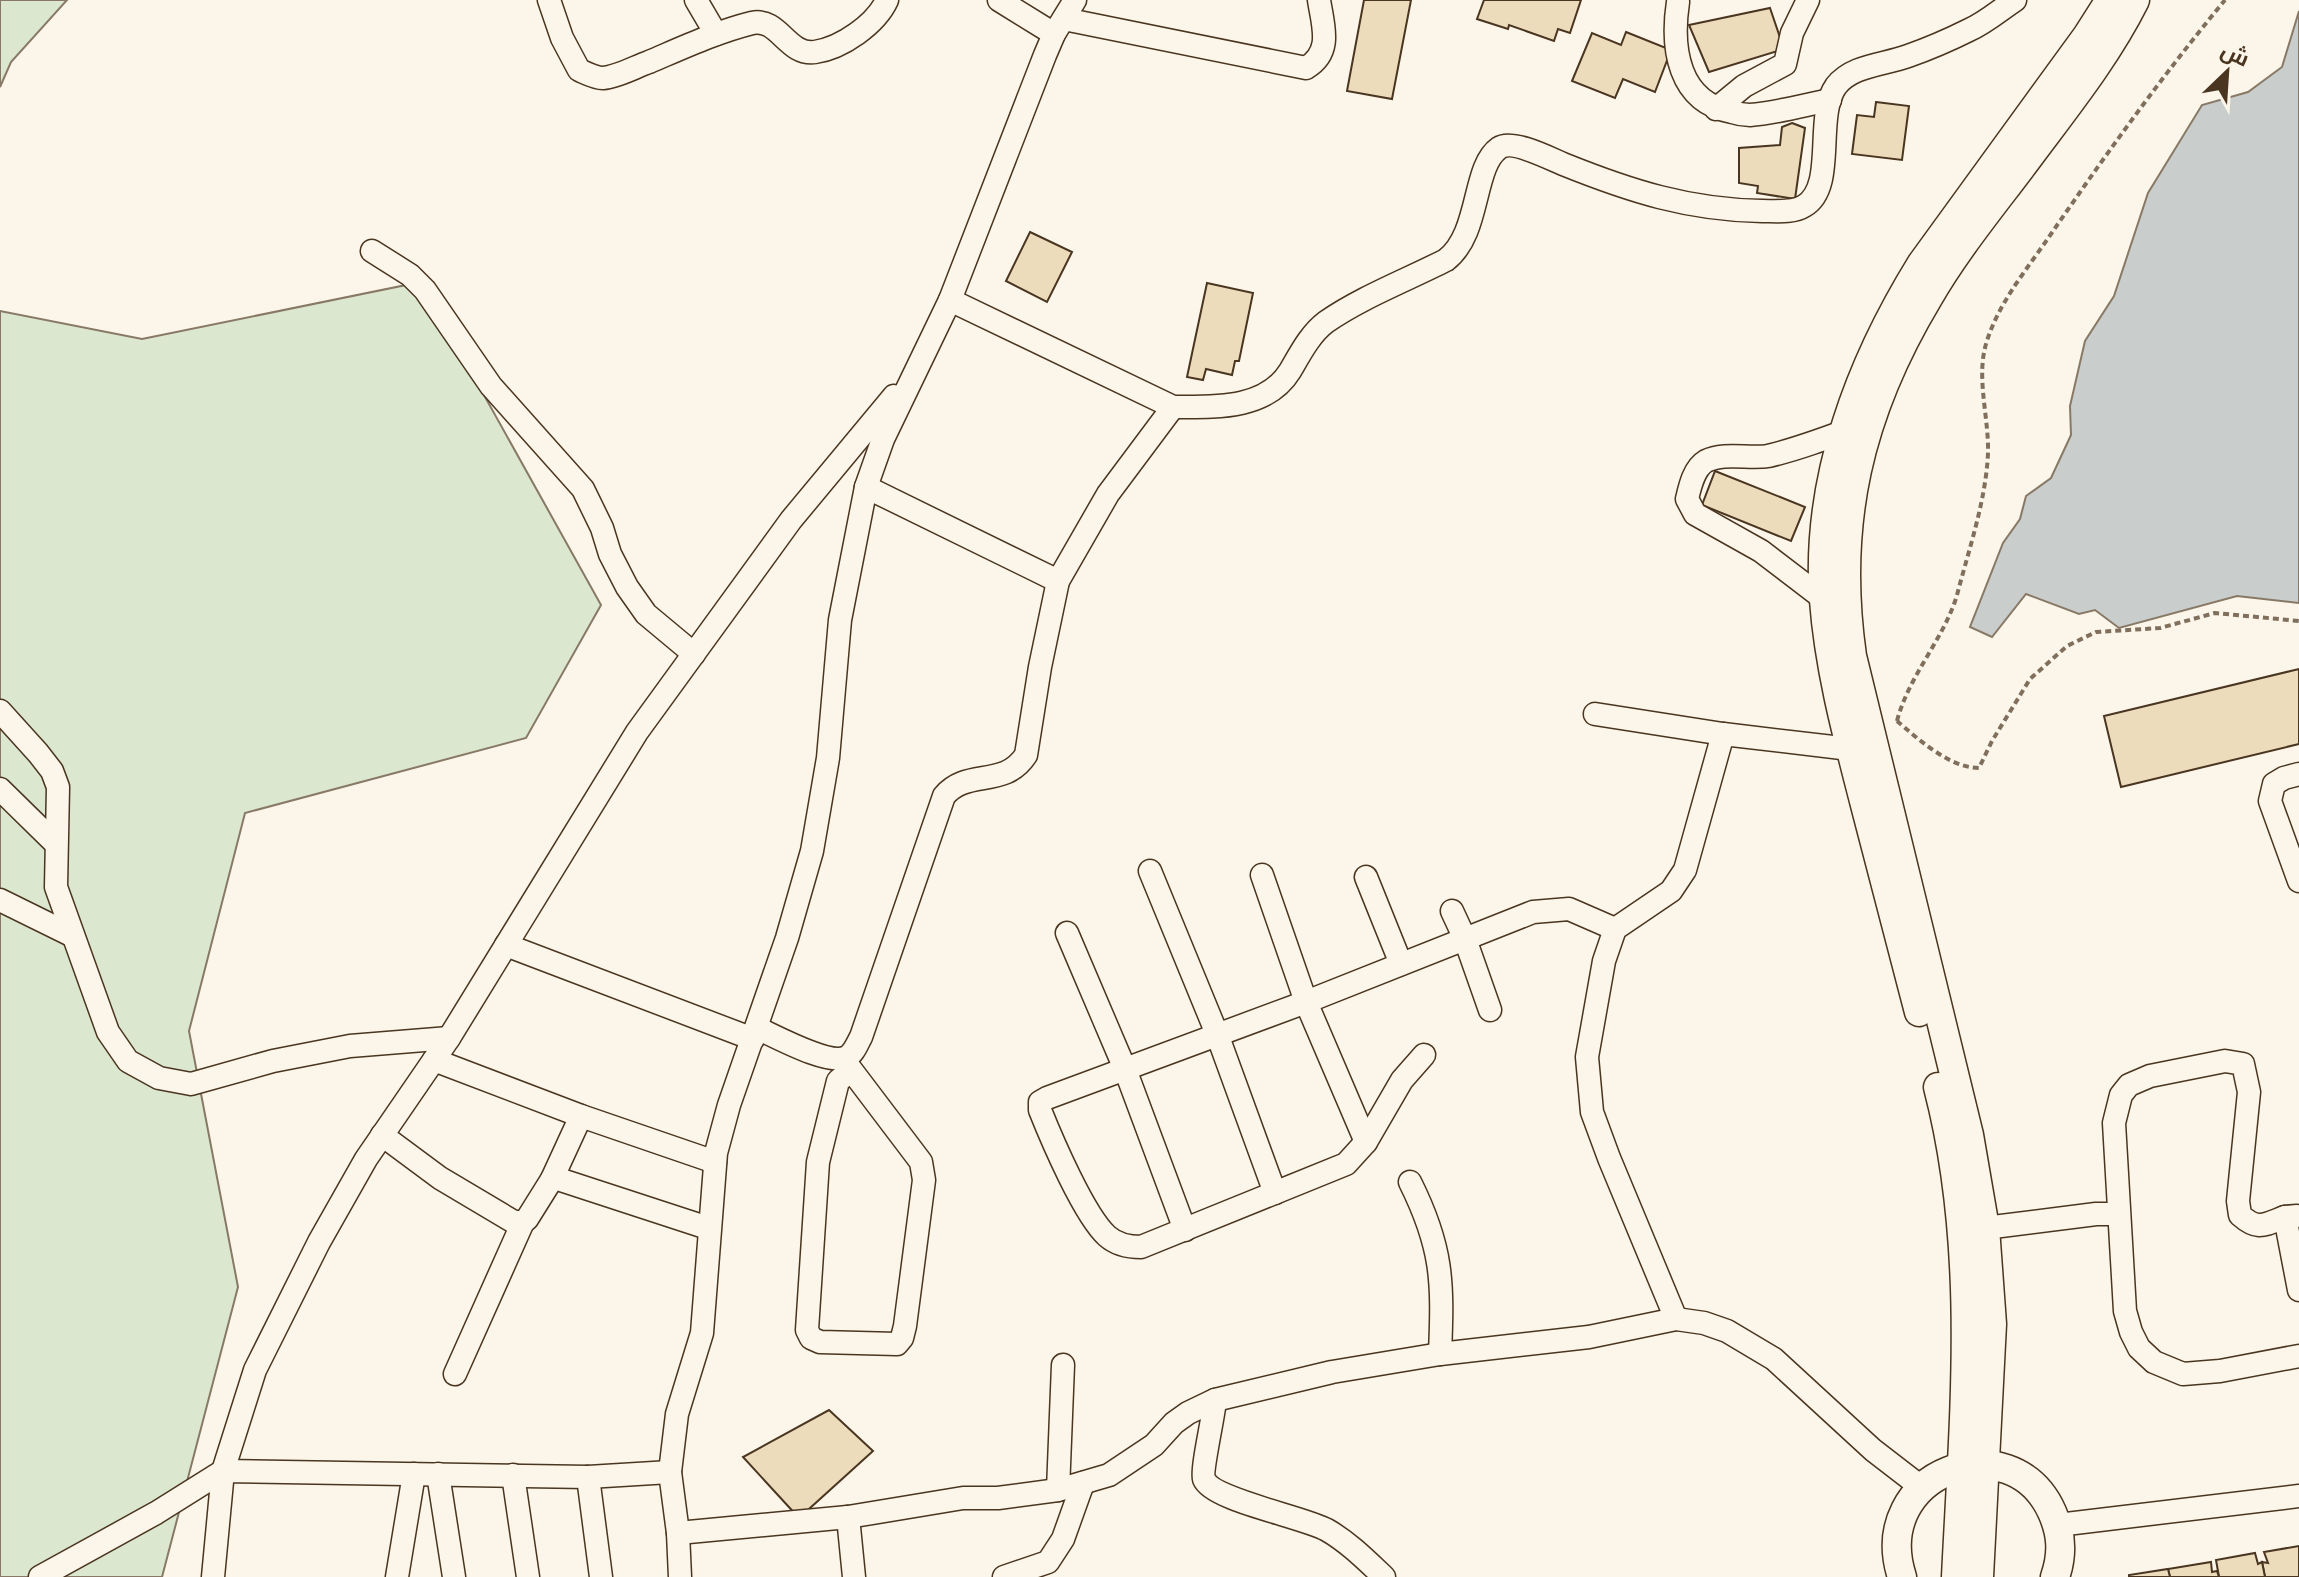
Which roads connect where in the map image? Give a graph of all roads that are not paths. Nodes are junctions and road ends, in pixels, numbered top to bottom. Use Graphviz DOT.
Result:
graph roads {
  1 [pos="549,0"];
  2 [pos="696,0"];
  3 [pos="887,0"];
  4 [pos="999,0"];
  5 [pos="1319,0"];
  6 [pos="1808,0"];
  7 [pos="2015,0"];
  8 [pos="2110,0"];
  9 [pos="2135,0"];
  10 [pos="1678,2"];
  11 [pos="1064,18"];
  12 [pos="716,34"];
  13 [pos="1830,100"];
  14 [pos="1716,109"];
  15 [pos="372,251"];
  16 [pos="950,300"];
  17 [pos="916,370"];
  18 [pos="1173,407"];
  19 [pos="1856,427"];
  20 [pos="866,487"];
  21 [pos="1058,581"];
  22 [pos="1823,599"];
  23 [pos="1846,616"];
  24 [pos="694,654"];
  25 [pos="0,711"];
  26 [pos="1595,714"];
  27 [pos="1723,734"];
  28 [pos="1850,749"];
  29 [pos="2299,774"];
  30 [pos="0,789"];
  31 [pos="55,843"];
  32 [pos="1150,871"];
  33 [pos="1262,875"];
  34 [pos="1366,877"];
  35 [pos="2299,881"];
  36 [pos="0,900"];
  37 [pos="1452,911"];
  38 [pos="1615,929"];
  39 [pos="1067,933"];
  40 [pos="71,935"];
  41 [pos="1465,939"];
  42 [pos="506,945"];
  43 [pos="1401,964"];
  44 [pos="1306,1002"];
  45 [pos="1490,1010"];
  46 [pos="755,1034"];
  47 [pos="1217,1034"];
  48 [pos="449,1038"];
  49 [pos="1424,1055"];
  50 [pos="434,1060"];
  51 [pos="847,1065"];
  52 [pos="1125,1069"];
  53 [pos="581,1116"];
  54 [pos="382,1135"];
  55 [pos="1366,1142"];
  56 [pos="715,1162"];
  57 [pos="552,1179"];
  58 [pos="1410,1182"];
  59 [pos="1275,1193"];
  60 [pos="2118,1214"];
  61 [pos="2292,1217"];
  62 [pos="523,1222"];
  63 [pos="708,1228"];
  64 [pos="1985,1228"];
  65 [pos="1185,1230"];
  66 [pos="2299,1290"];
  67 [pos="1676,1319"];
  68 [pos="1440,1354"];
  69 [pos="2299,1356"];
  70 [pos="1063,1365"];
  71 [pos="455,1374"];
  72 [pos="1215,1400"];
  73 [pos="1973,1465"];
  74 [pos="223,1471"];
  75 [pos="670,1472"];
  76 [pos="414,1474"];
  77 [pos="438,1474"];
  78 [pos="513,1475"];
  79 [pos="588,1477"];
  80 [pos="1083,1483"];
  81 [pos="1921,1487"];
  82 [pos="1058,1490"];
  83 [pos="2299,1496"];
  84 [pos="848,1517"];
  85 [pos="2058,1525"];
  86 [pos="678,1533"];
  87 [pos="1900,1576"];
  88 [pos="40,1577"];
  89 [pos="213,1577"];
  90 [pos="397,1577"];
  91 [pos="454,1577"];
  92 [pos="528,1577"];
  93 [pos="601,1577"];
  94 [pos="680,1577"];
  95 [pos="854,1577"];
  96 [pos="1004,1577"];
  97 [pos="1384,1577"];
  98 [pos="1956,1577"];
  99 [pos="1979,1577"];
  100 [pos="2055,1577"];
  1 -- 12 [label="street"];
  2 -- 12 [label="street"];
  3 -- 12 [label="street"];
  4 -- 11 [label="street"];
  5 -- 11 [label="street"];
  6 -- 14 [label="street"];
  7 -- 13 [label="street"];
  8 -- 19 [label="main road"];
  9 -- 19 [label="main road"];
  10 -- 14 [label="street"];
  11 -- 16 [label="street"];
  13 -- 14 [label="street"];
  13 -- 18 [label="street"];
  15 -- 24 [label="street"];
  16 -- 17 [label="street"];
  16 -- 18 [label="street"];
  17 -- 20 [label="street"];
  17 -- 24 [label="street"];
  18 -- 21 [label="street"];
  19 -- 22 [label="main road"];
  19 -- 22 [label="street"];
  19 -- 23 [label="main road"];
  20 -- 21 [label="street"];
  20 -- 46 [label="street"];
  21 -- 51 [label="street"];
  22 -- 23 [label="street"];
  22 -- 28 [label="main road"];
  23 -- 64 [label="main road"];
  24 -- 42 [label="street"];
  25 -- 31 [label="street"];
  26 -- 27 [label="street"];
  27 -- 28 [label="street"];
  27 -- 38 [label="street"];
  28 -- 73 [label="main road"];
  29 -- 35 [label="street"];
  30 -- 31 [label="street"];
  31 -- 40 [label="street"];
  32 -- 47 [label="street"];
  33 -- 44 [label="street"];
  34 -- 43 [label="street"];
  36 -- 40 [label="street"];
  37 -- 41 [label="street"];
  38 -- 41 [label="street"];
  38 -- 67 [label="street"];
  39 -- 52 [label="street"];
  40 -- 48 [label="street"];
  41 -- 43 [label="street"];
  41 -- 45 [label="street"];
  42 -- 46 [label="street"];
  42 -- 48 [label="street"];
  43 -- 44 [label="street"];
  44 -- 47 [label="street"];
  44 -- 55 [label="street"];
  46 -- 51 [label="street"];
  46 -- 56 [label="street"];
  47 -- 52 [label="street"];
  47 -- 59 [label="street"];
  48 -- 50 [label="street"];
  49 -- 55 [label="street"];
  50 -- 53 [label="street"];
  50 -- 54 [label="street"];
  51 -- 51 [label="street"];
  52 -- 65 [label="street"];
  52 -- 65 [label="street"];
  53 -- 56 [label="street"];
  53 -- 57 [label="street"];
  54 -- 62 [label="street"];
  54 -- 74 [label="street"];
  55 -- 59 [label="street"];
  56 -- 63 [label="street"];
  57 -- 62 [label="street"];
  57 -- 63 [label="street"];
  58 -- 68 [label="street"];
  59 -- 65 [label="street"];
  60 -- 61 [label="street"];
  60 -- 64 [label="street"];
  60 -- 69 [label="street"];
  61 -- 66 [label="street"];
  62 -- 71 [label="street"];
  63 -- 75 [label="street"];
  64 -- 73 [label="main road"];
  67 -- 68 [label="street"];
  67 -- 81 [label="street"];
  68 -- 72 [label="street"];
  70 -- 82 [label="street"];
  72 -- 80 [label="street"];
  72 -- 97 [label="street"];
  73 -- 81 [label="main road"];
  73 -- 85 [label="main road"];
  73 -- 98 [label="main road"];
  73 -- 99 [label="main road"];
  74 -- 76 [label="street"];
  74 -- 88 [label="street"];
  74 -- 89 [label="street"];
  75 -- 79 [label="street"];
  75 -- 86 [label="street"];
  76 -- 77 [label="street"];
  76 -- 90 [label="street"];
  77 -- 78 [label="street"];
  77 -- 91 [label="street"];
  78 -- 79 [label="street"];
  78 -- 92 [label="street"];
  79 -- 93 [label="street"];
  80 -- 82 [label="street"];
  80 -- 96 [label="street"];
  81 -- 87 [label="main road"];
  82 -- 84 [label="street"];
  83 -- 85 [label="street"];
  84 -- 86 [label="street"];
  84 -- 95 [label="street"];
  85 -- 100 [label="main road"];
  86 -- 94 [label="street"];
}
